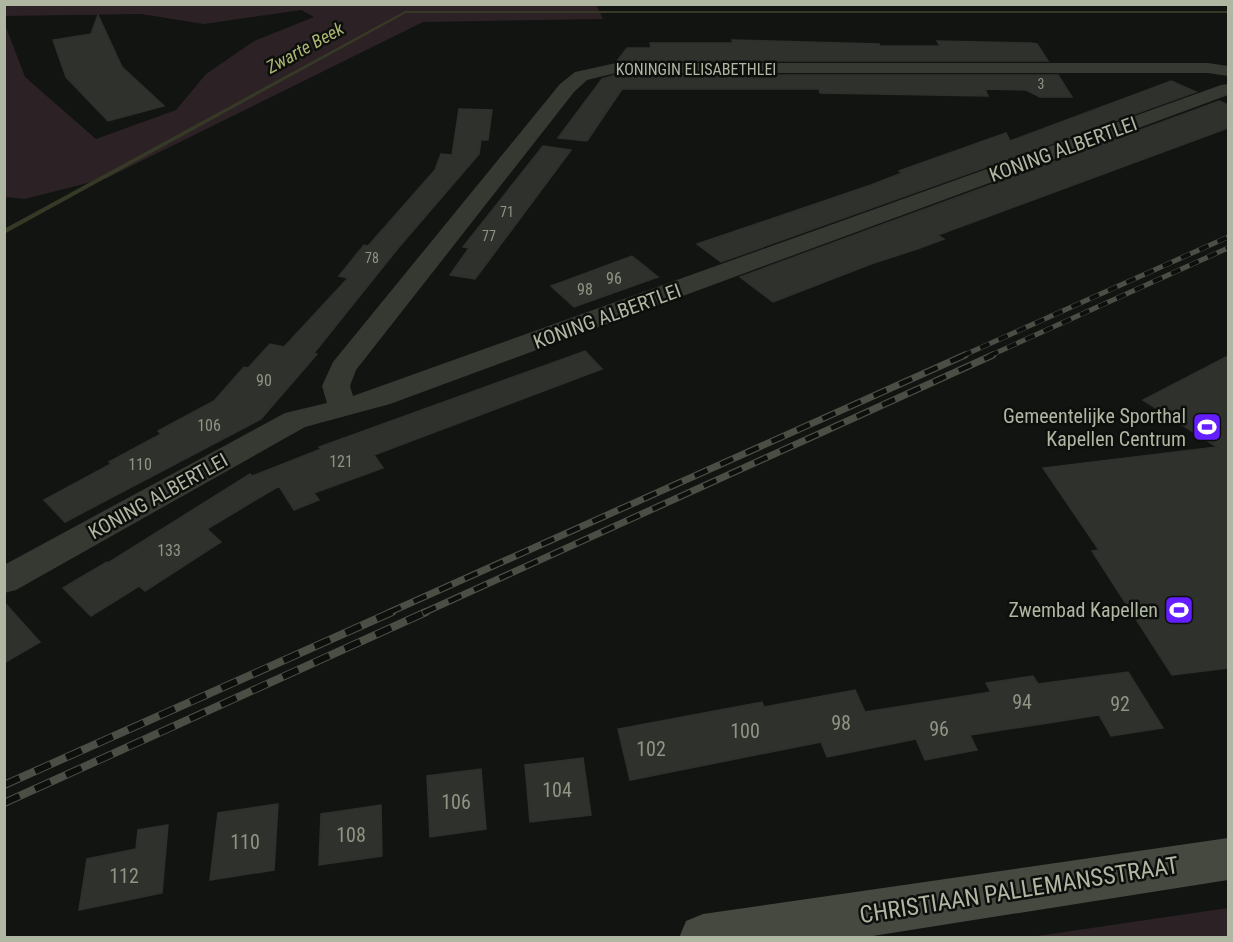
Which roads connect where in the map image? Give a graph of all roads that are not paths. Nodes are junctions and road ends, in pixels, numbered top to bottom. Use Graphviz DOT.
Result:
graph roads {
  1 [pos="1228,71"];
  2 [pos="1228,89"];
  3 [pos="342,405"];
  4 [pos="4,581"];
  5 [pos="1228,859"];
  6 [pos="703,938"];
  1 -- 3 [label="street, KONINGIN ELISABETHLEI"];
  2 -- 3 [label="street, KONING ALBERTLEI"];
  3 -- 4 [label="street, KONING ALBERTLEI"];
  5 -- 6 [label="street, CHRISTIAAN PALLEMANSSTRAAT"];
}
